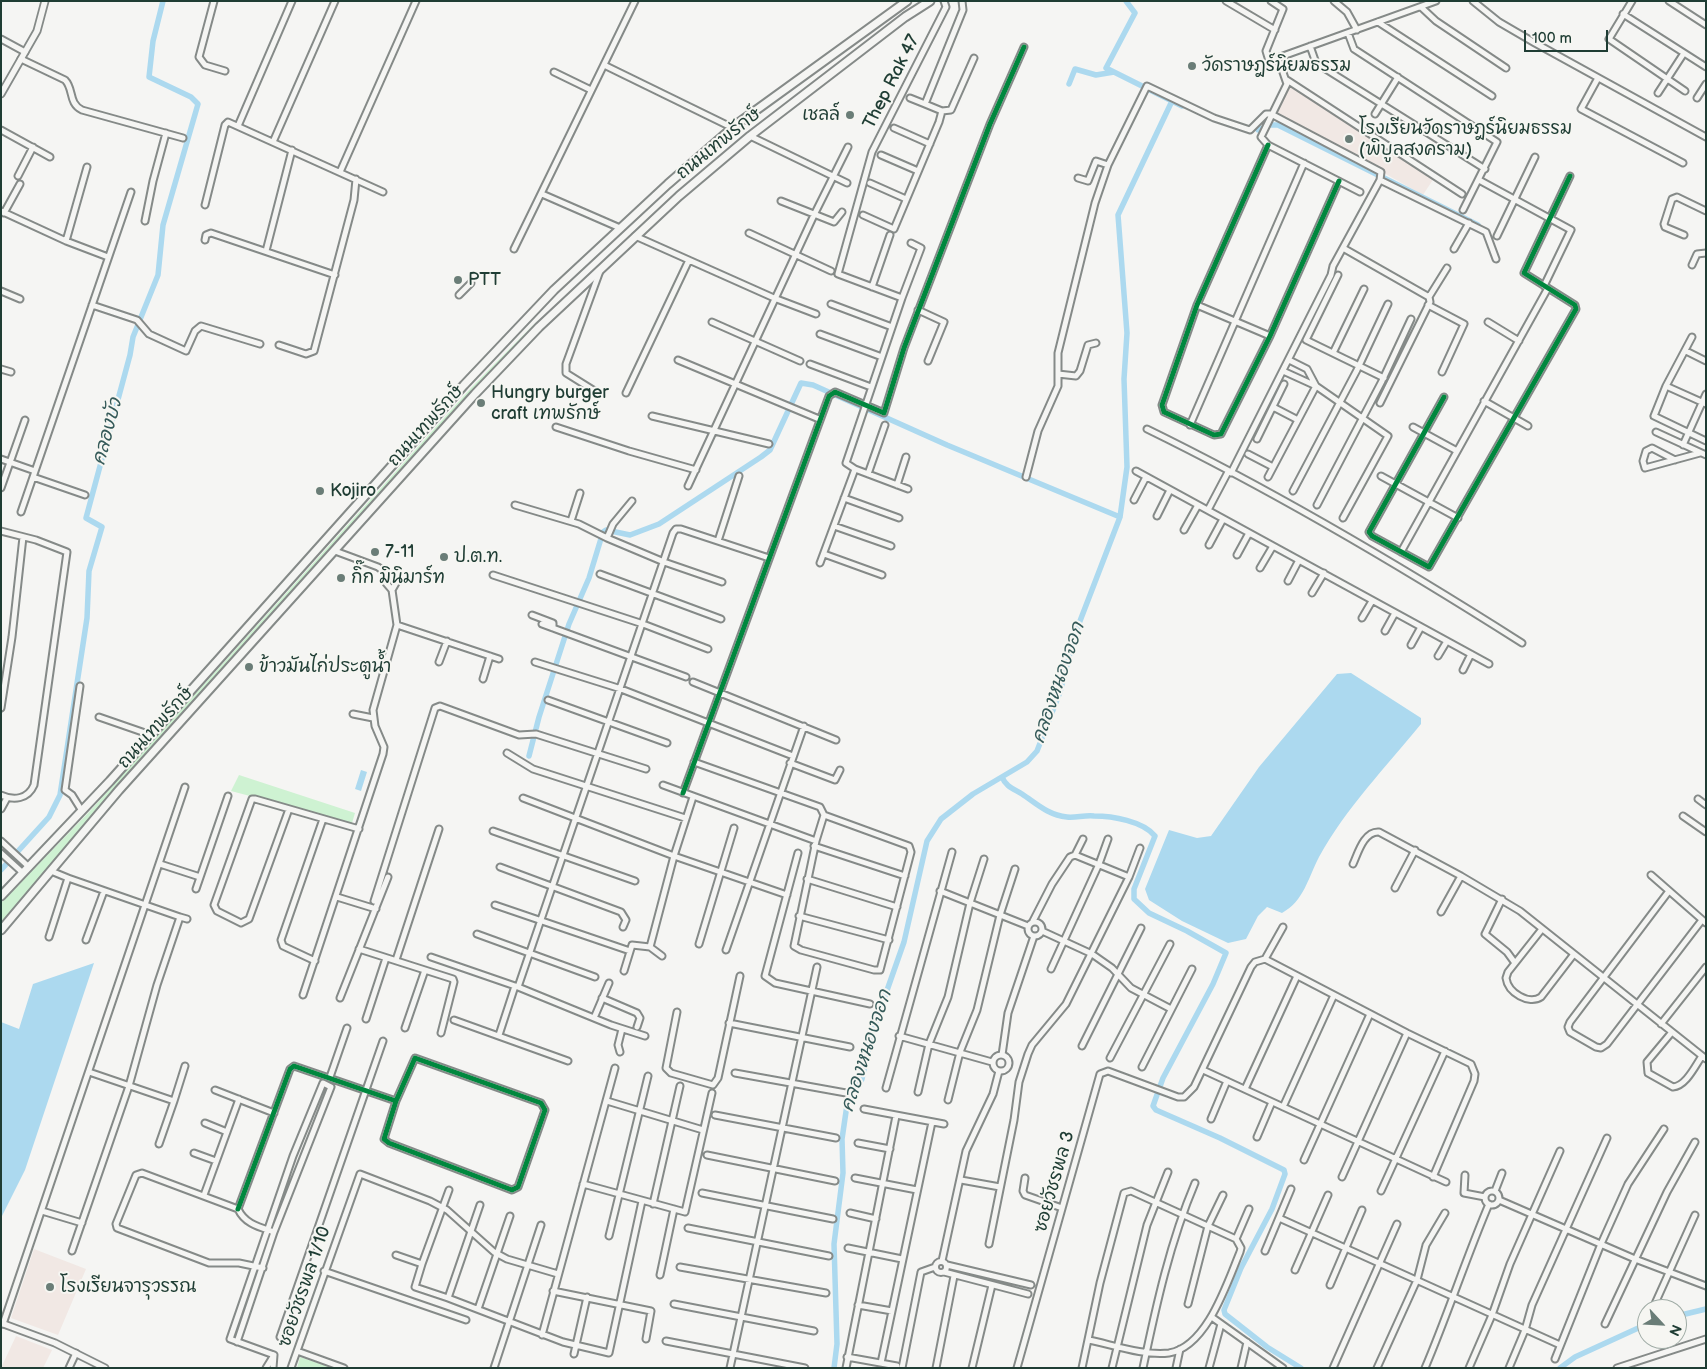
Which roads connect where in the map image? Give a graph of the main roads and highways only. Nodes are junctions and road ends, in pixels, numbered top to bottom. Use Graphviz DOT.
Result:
graph roads {
  1 [pos="907,1"];
  2 [pos="930,1"];
  3 [pos="548,296"];
  4 [pos="560,307"];
  5 [pos="529,316"];
  6 [pos="539,327"];
  7 [pos="1,896"];
  8 [pos="1,930"];
  1 -- 3 [label="main road, ถนนเทพรักษ์"];
  2 -- 4 [label="main road, ถนนเทพรักษ์"];
  3 -- 4 [label="main road"];
  3 -- 5 [label="main road, ถนนเทพรักษ์"];
  4 -- 6 [label="main road, ถนนเทพรักษ์"];
  5 -- 6 [label="main road"];
  5 -- 7 [label="main road, ถนนเทพรักษ์"];
  6 -- 8 [label="main road, ถนนเทพรักษ์"];
}
